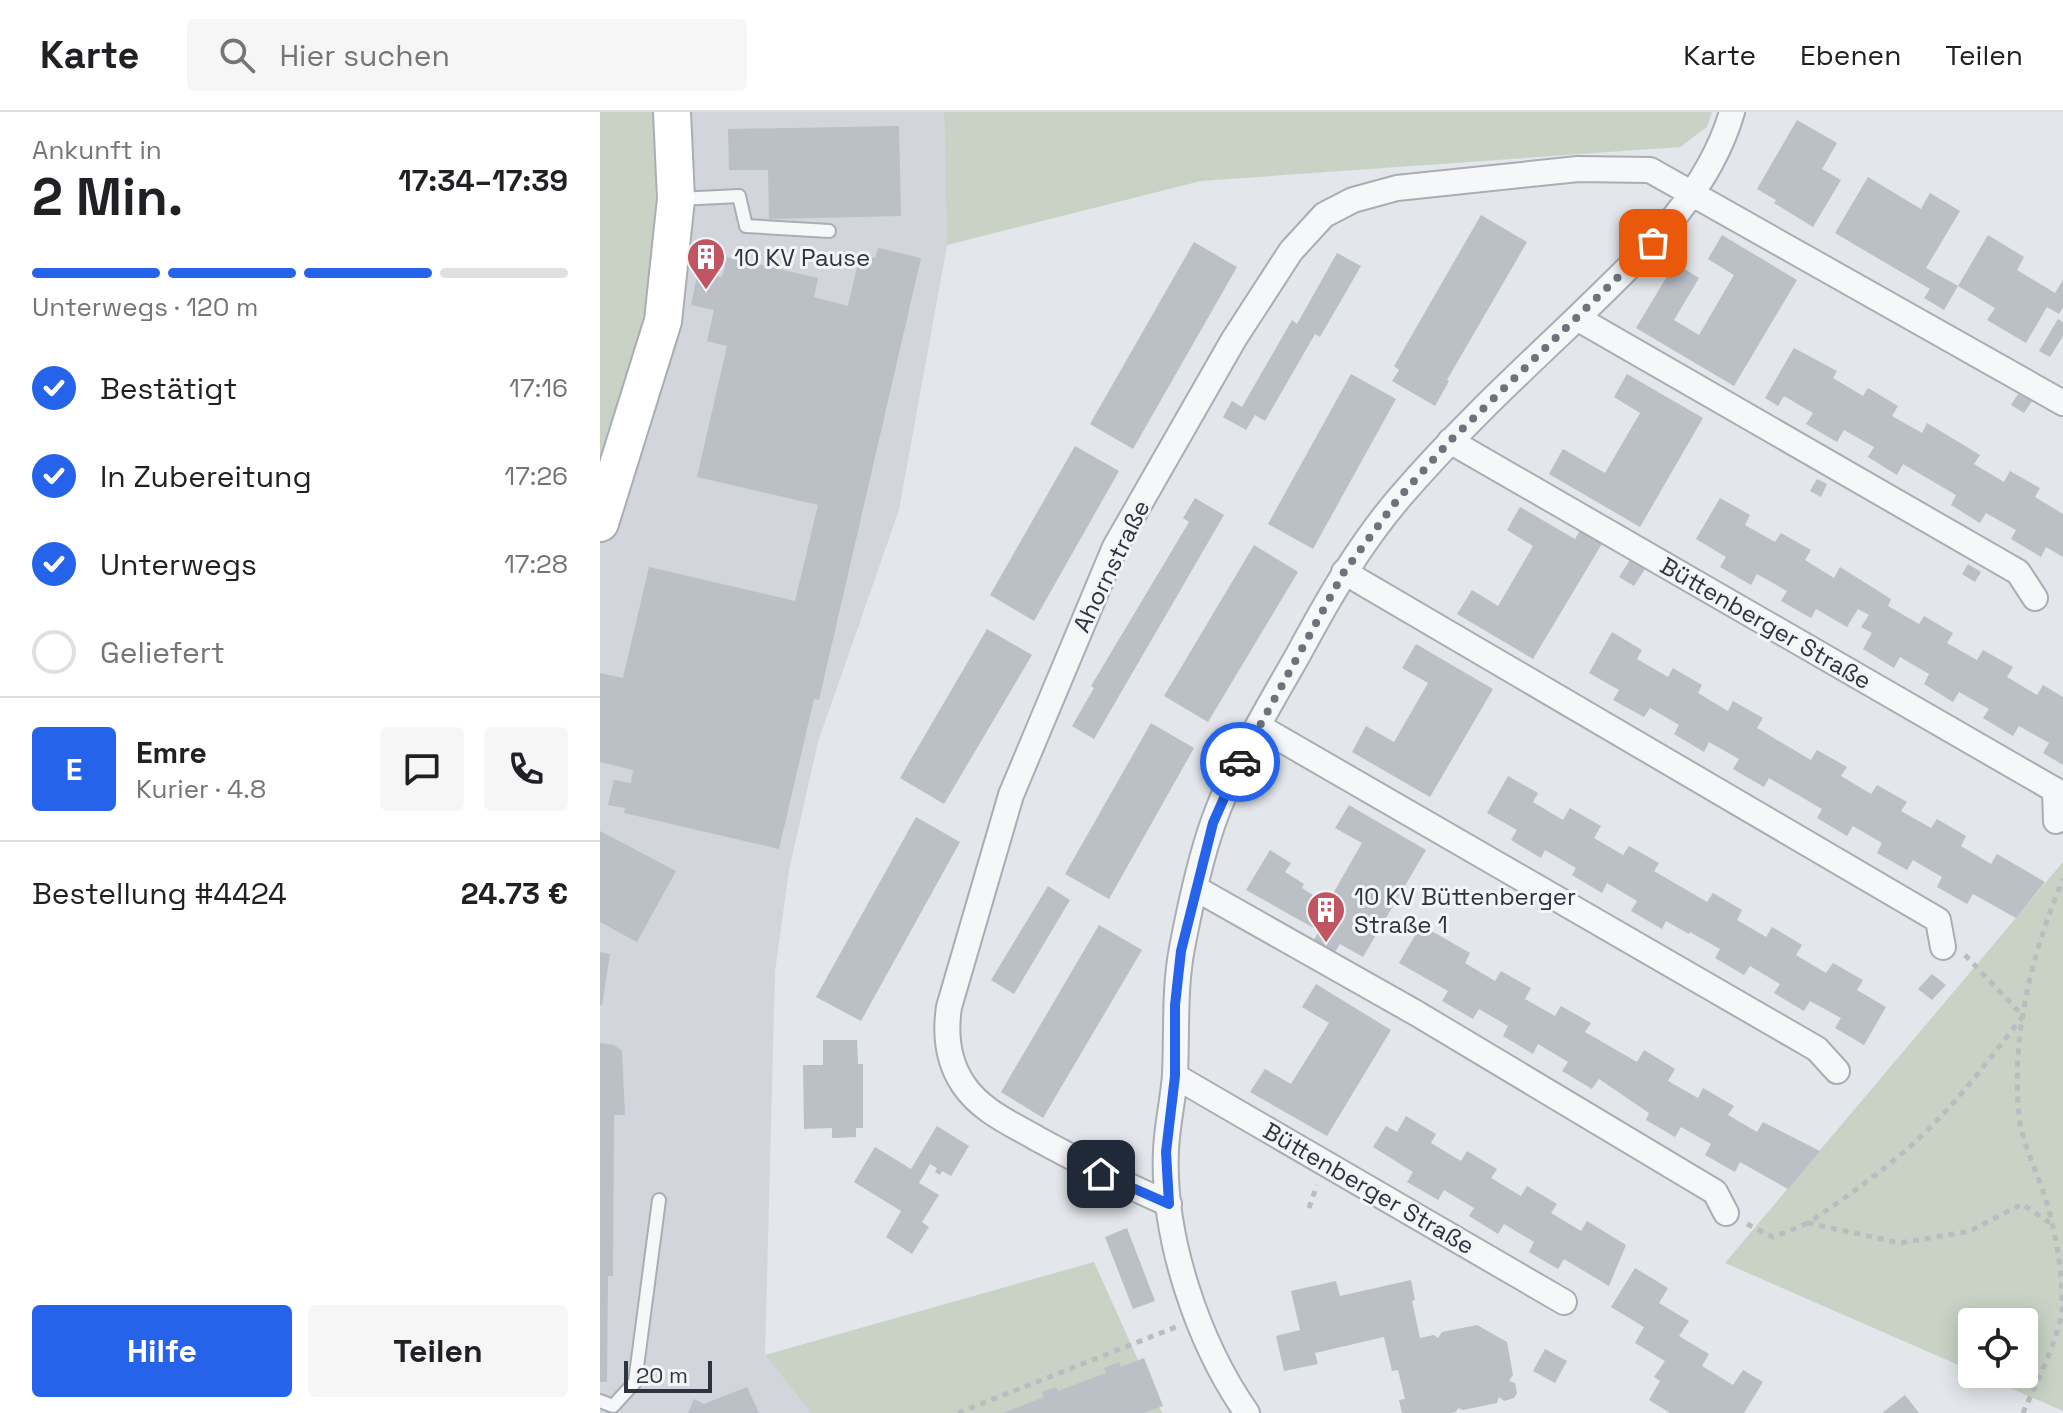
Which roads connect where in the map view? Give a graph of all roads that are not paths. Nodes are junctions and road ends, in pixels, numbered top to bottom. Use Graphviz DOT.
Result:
graph roads {
  1 [pos="672,112"];
  2 [pos="1732,112"];
  3 [pos="1692,193"];
  4 [pos="676,199"];
  5 [pos="829,231"];
  6 [pos="1577,318"];
  7 [pos="2063,403"];
  8 [pos="1450,441"];
  9 [pos="600,523"];
  10 [pos="1344,572"];
  11 [pos="2035,598"];
  12 [pos="1258,726"];
  13 [pos="2056,821"];
  14 [pos="1195,888"];
  15 [pos="1943,947"];
  16 [pos="1837,1071"];
  17 [pos="1175,1076"];
  18 [pos="659,1200"];
  19 [pos="1169,1204"];
  20 [pos="1726,1213"];
  21 [pos="1564,1302"];
  22 [pos="600,1401"];
  23 [pos="1247,1413"];
  1 -- 4 [label="street"];
  2 -- 3 [label="street"];
  3 -- 6 [label="street"];
  3 -- 7 [label="street"];
  3 -- 19 [label="street, Ahornstraße"];
  4 -- 5 [label="lane"];
  4 -- 9 [label="street"];
  6 -- 8 [label="street"];
  6 -- 11 [label="street"];
  8 -- 10 [label="street"];
  8 -- 13 [label="street, Büttenberger Straße"];
  10 -- 12 [label="street"];
  10 -- 15 [label="street"];
  12 -- 14 [label="street"];
  12 -- 16 [label="street"];
  14 -- 17 [label="street"];
  14 -- 20 [label="street"];
  17 -- 19 [label="street"];
  17 -- 21 [label="street, Büttenberger Straße"];
  18 -- 22 [label="lane"];
  19 -- 23 [label="street"];
}
